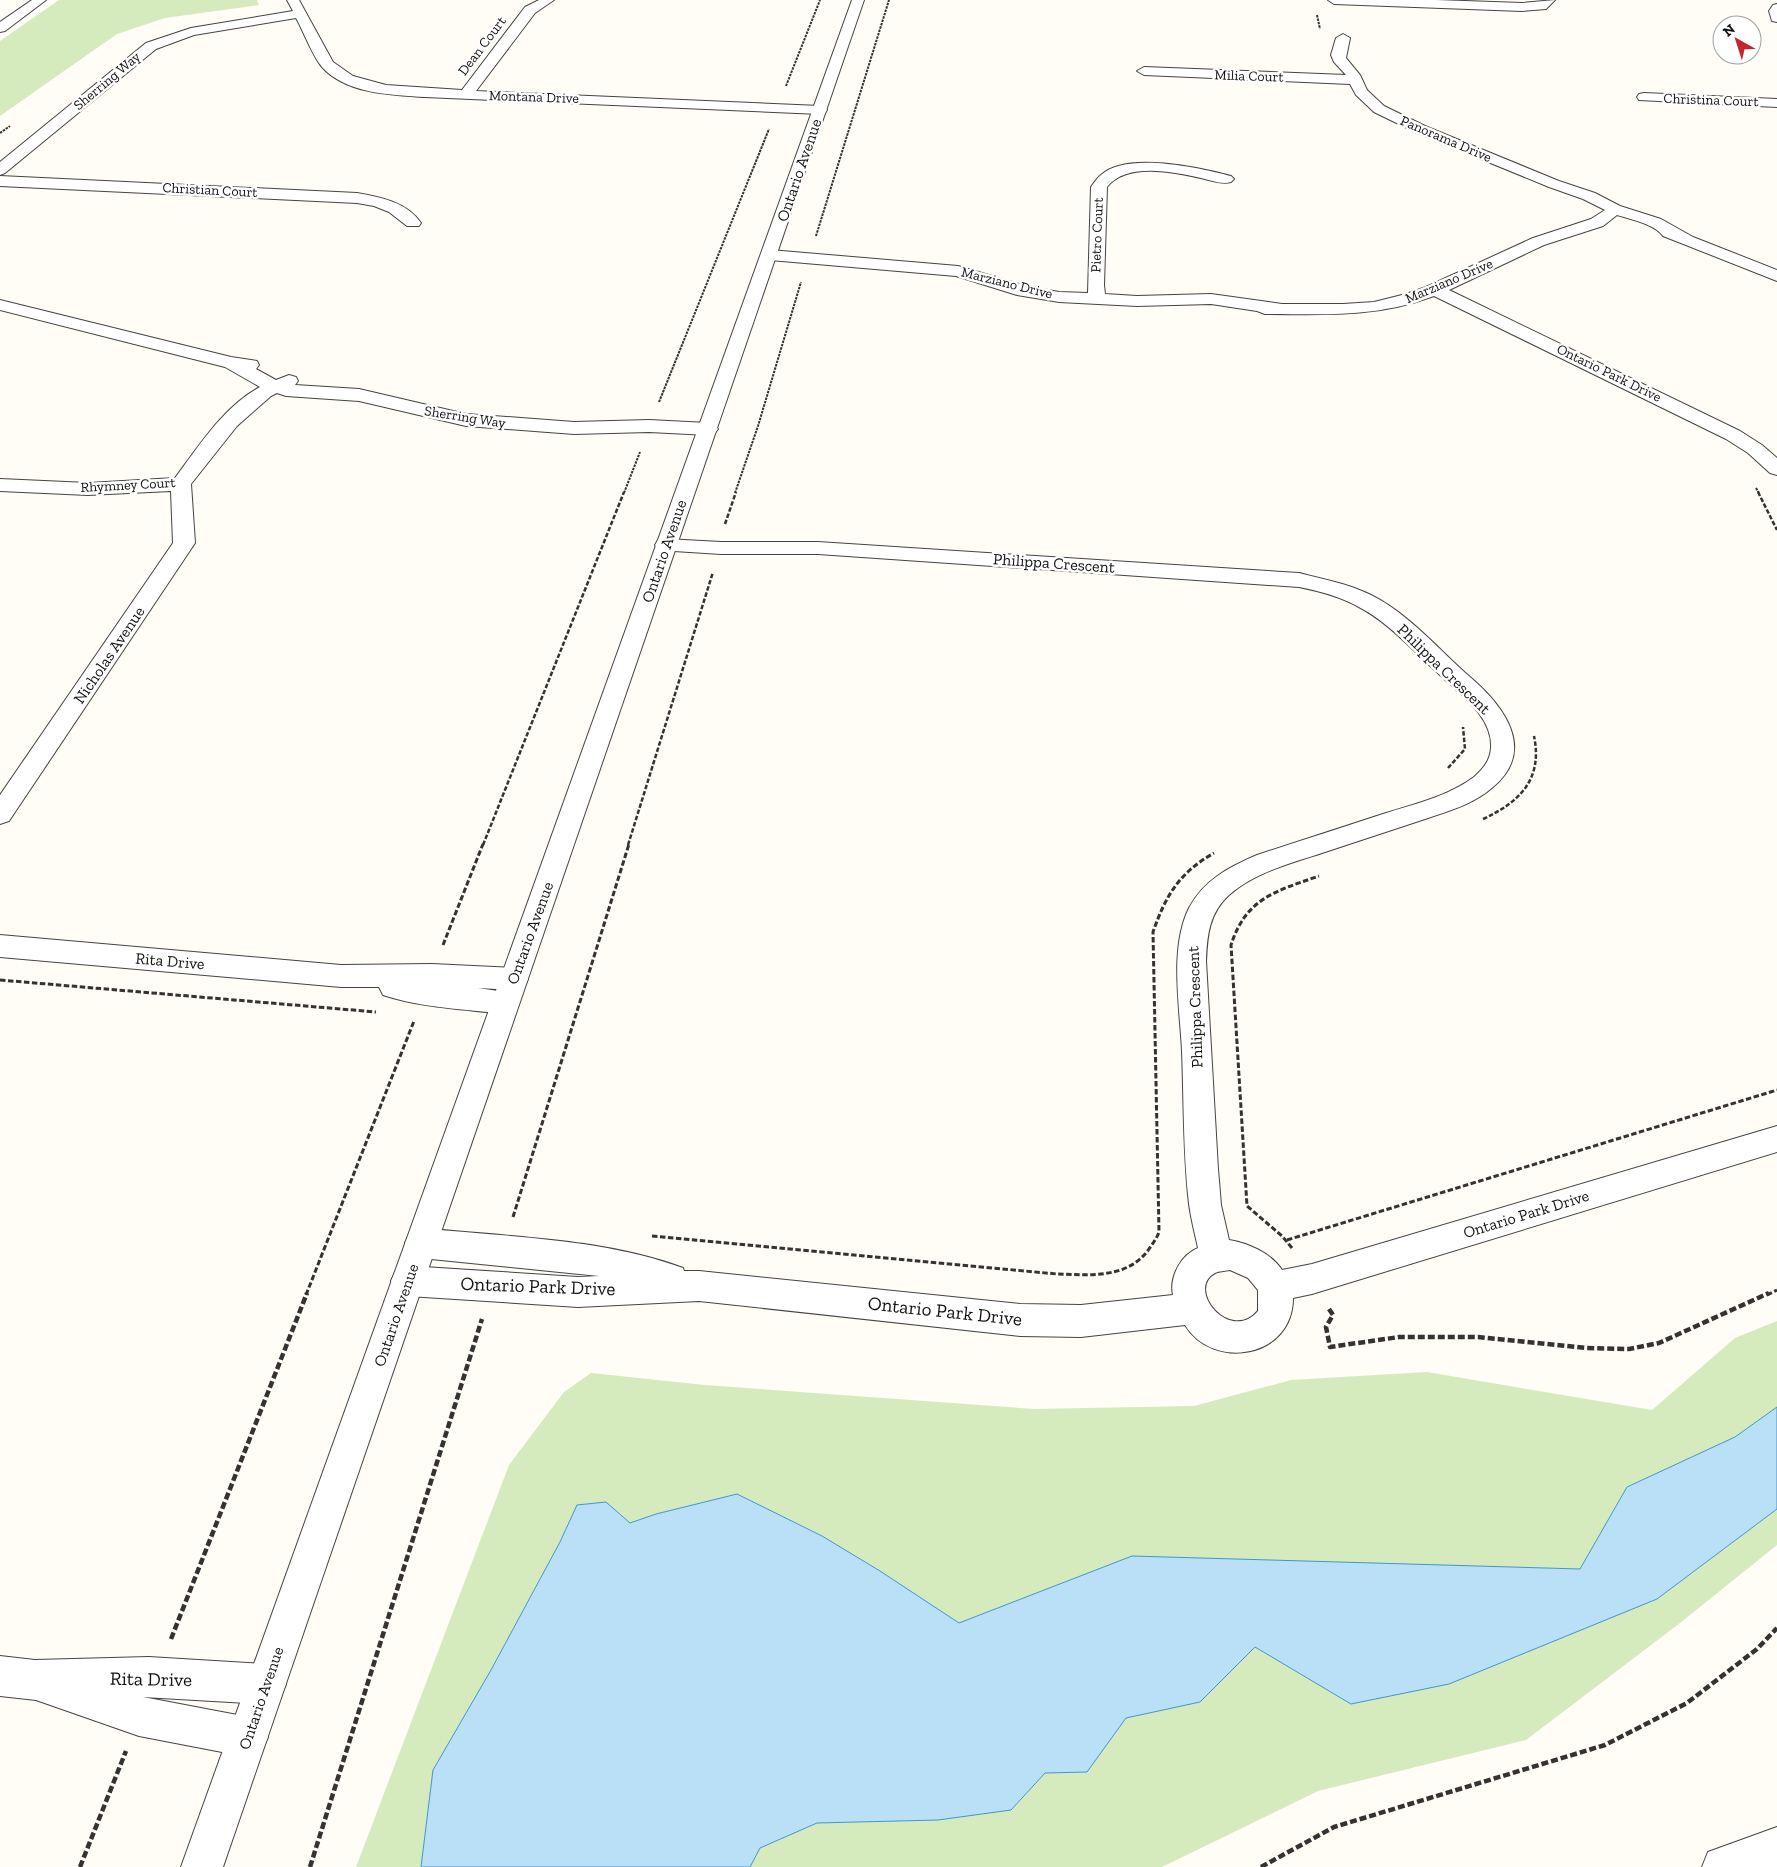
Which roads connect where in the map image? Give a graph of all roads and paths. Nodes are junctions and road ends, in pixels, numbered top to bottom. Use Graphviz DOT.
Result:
graph roads {
  1 [pos="40,0"];
  2 [pos="293,0"];
  3 [pos="548,0"];
  4 [pos="820,0"];
  5 [pos="858,0"];
  6 [pos="889,0"];
  7 [pos="1334,0"];
  8 [pos="1549,0"];
  9 [pos="1777,8"];
  10 [pos="301,16"];
  11 [pos="1777,18"];
  12 [pos="0,28"];
  13 [pos="1351,48"];
  14 [pos="1144,71"];
  15 [pos="1354,78"];
  16 [pos="467,94"];
  17 [pos="1644,97"];
  18 [pos="1777,103"];
  19 [pos="778,108"];
  20 [pos="820,110"];
  21 [pos="0,170"];
  22 [pos="1226,179"];
  23 [pos="0,181"];
  24 [pos="1609,212"];
  25 [pos="414,223"];
  26 [pos="768,260"];
  27 [pos="808,262"];
  28 [pos="1777,276"];
  29 [pos="1433,289"];
  30 [pos="1096,299"];
  31 [pos="0,306"];
  32 [pos="285,385"];
  33 [pos="647,433"];
  34 [pos="705,436"];
  35 [pos="1777,469"];
  36 [pos="181,484"];
  37 [pos="0,485"];
  38 [pos="726,533"];
  39 [pos="668,538"];
  40 [pos="1460,721"];
  41 [pos="1533,733"];
  42 [pos="1444,771"];
  43 [pos="0,815"];
  44 [pos="1480,820"];
  45 [pos="1217,851"];
  46 [pos="1324,875"];
  47 [pos="0,946"];
  48 [pos="0,980"];
  49 [pos="428,984"];
  50 [pos="509,991"];
  51 [pos="376,1013"];
  52 [pos="1777,1090"];
  53 [pos="1777,1139"];
  54 [pos="648,1236"];
  55 [pos="1287,1240"];
  56 [pos="421,1243"];
  57 [pos="504,1250"];
  58 [pos="1216,1256"];
  59 [pos="1312,1279"];
  60 [pos="408,1281"];
  61 [pos="492,1286"];
  62 [pos="699,1286"];
  63 [pos="1274,1287"];
  64 [pos="1777,1290"];
  65 [pos="1192,1308"];
  66 [pos="1777,1628"];
  67 [pos="156,1677"];
  68 [pos="17,1678"];
  69 [pos="266,1684"];
  70 [pos="139,1716"];
  71 [pos="248,1737"];
  72 [pos="1777,1848"];
  73 [pos="80,1867"];
  74 [pos="202,1867"];
  75 [pos="310,1867"];
  76 [pos="1261,1867"];
  77 [pos="1722,1867"];
  1 -- 12 [label="street"];
  2 -- 10 [label="street, Montana Drive"];
  3 -- 16 [label="street, Dean Court"];
  4 -- 19 [label="path"];
  5 -- 20 [label="street, Ontario Avenue"];
  6 -- 27 [label="path"];
  7 -- 8 [label="street"];
  7 -- 13 [label="street, Panorama Drive"];
  9 -- 11 [label="street"];
  10 -- 16 [label="street, Montana Drive"];
  10 -- 21 [label="street, Sherring Way"];
  13 -- 15 [label="street"];
  13 -- 15 [label="street, Panorama Drive"];
  14 -- 15 [label="street, Milia Court"];
  15 -- 24 [label="street, Panorama Drive"];
  16 -- 19 [label="street, Montana Drive"];
  17 -- 18 [label="street, Christina Court"];
  19 -- 20 [label="street, Montana Drive"];
  19 -- 33 [label="path"];
  20 -- 26 [label="street, Ontario Avenue"];
  22 -- 30 [label="street, Pietro Court"];
  23 -- 25 [label="street, Christian Court"];
  24 -- 28 [label="street, Panorama Drive"];
  24 -- 29 [label="street, Marziano Drive"];
  26 -- 27 [label="street, Marziano Drive"];
  26 -- 34 [label="street, Ontario Avenue"];
  27 -- 30 [label="street, Marziano Drive"];
  27 -- 38 [label="path"];
  29 -- 30 [label="street, Marziano Drive"];
  29 -- 35 [label="street, Ontario Park Drive"];
  31 -- 32 [label="street, Sherring Way"];
  32 -- 33 [label="street, Sherring Way"];
  32 -- 36 [label="street, Rhymney Court"];
  33 -- 34 [label="street, Sherring Way"];
  33 -- 49 [label="path"];
  34 -- 39 [label="street, Ontario Avenue"];
  36 -- 37 [label="street, Rhymney Court"];
  36 -- 43 [label="street, Nicholas Avenue"];
  38 -- 39 [label="street, Philippa Crescent"];
  38 -- 57 [label="path"];
  38 -- 58 [label="street, Philippa Crescent"];
  39 -- 50 [label="street, Ontario Avenue"];
  40 -- 42 [label="path"];
  41 -- 44 [label="path"];
  45 -- 54 [label="path"];
  46 -- 55 [label="path"];
  47 -- 49 [label="street, Rita Drive"];
  48 -- 51 [label="path"];
  49 -- 50 [label="street, Rita Drive"];
  49 -- 67 [label="path"];
  50 -- 56 [label="street, Ontario Avenue"];
  52 -- 55 [label="path"];
  53 -- 59 [label="street, Ontario Park Drive"];
  55 -- 59 [label="path"];
  56 -- 57 [label="street, Ontario Park Drive"];
  56 -- 60 [label="street, Ontario Avenue"];
  57 -- 62 [label="street, Ontario Park Drive"];
  58 -- 63 [label="street"];
  58 -- 65 [label="street"];
  59 -- 63 [label="street, Ontario Park Drive"];
  59 -- 64 [label="path"];
  60 -- 61 [label="street, Ontario Park Drive"];
  60 -- 69 [label="street, Ontario Avenue"];
  61 -- 62 [label="street, Ontario Park Drive"];
  61 -- 75 [label="path"];
  62 -- 65 [label="street, Ontario Park Drive"];
  63 -- 65 [label="street"];
  66 -- 76 [label="path"];
  67 -- 68 [label="street, Rita Drive"];
  67 -- 69 [label="street, Rita Drive"];
  68 -- 70 [label="street, Rita Drive"];
  69 -- 71 [label="street, Ontario Avenue"];
  70 -- 71 [label="street, Rita Drive"];
  70 -- 73 [label="path"];
  71 -- 74 [label="street, Ontario Avenue"];
  72 -- 77 [label="street"];
}
